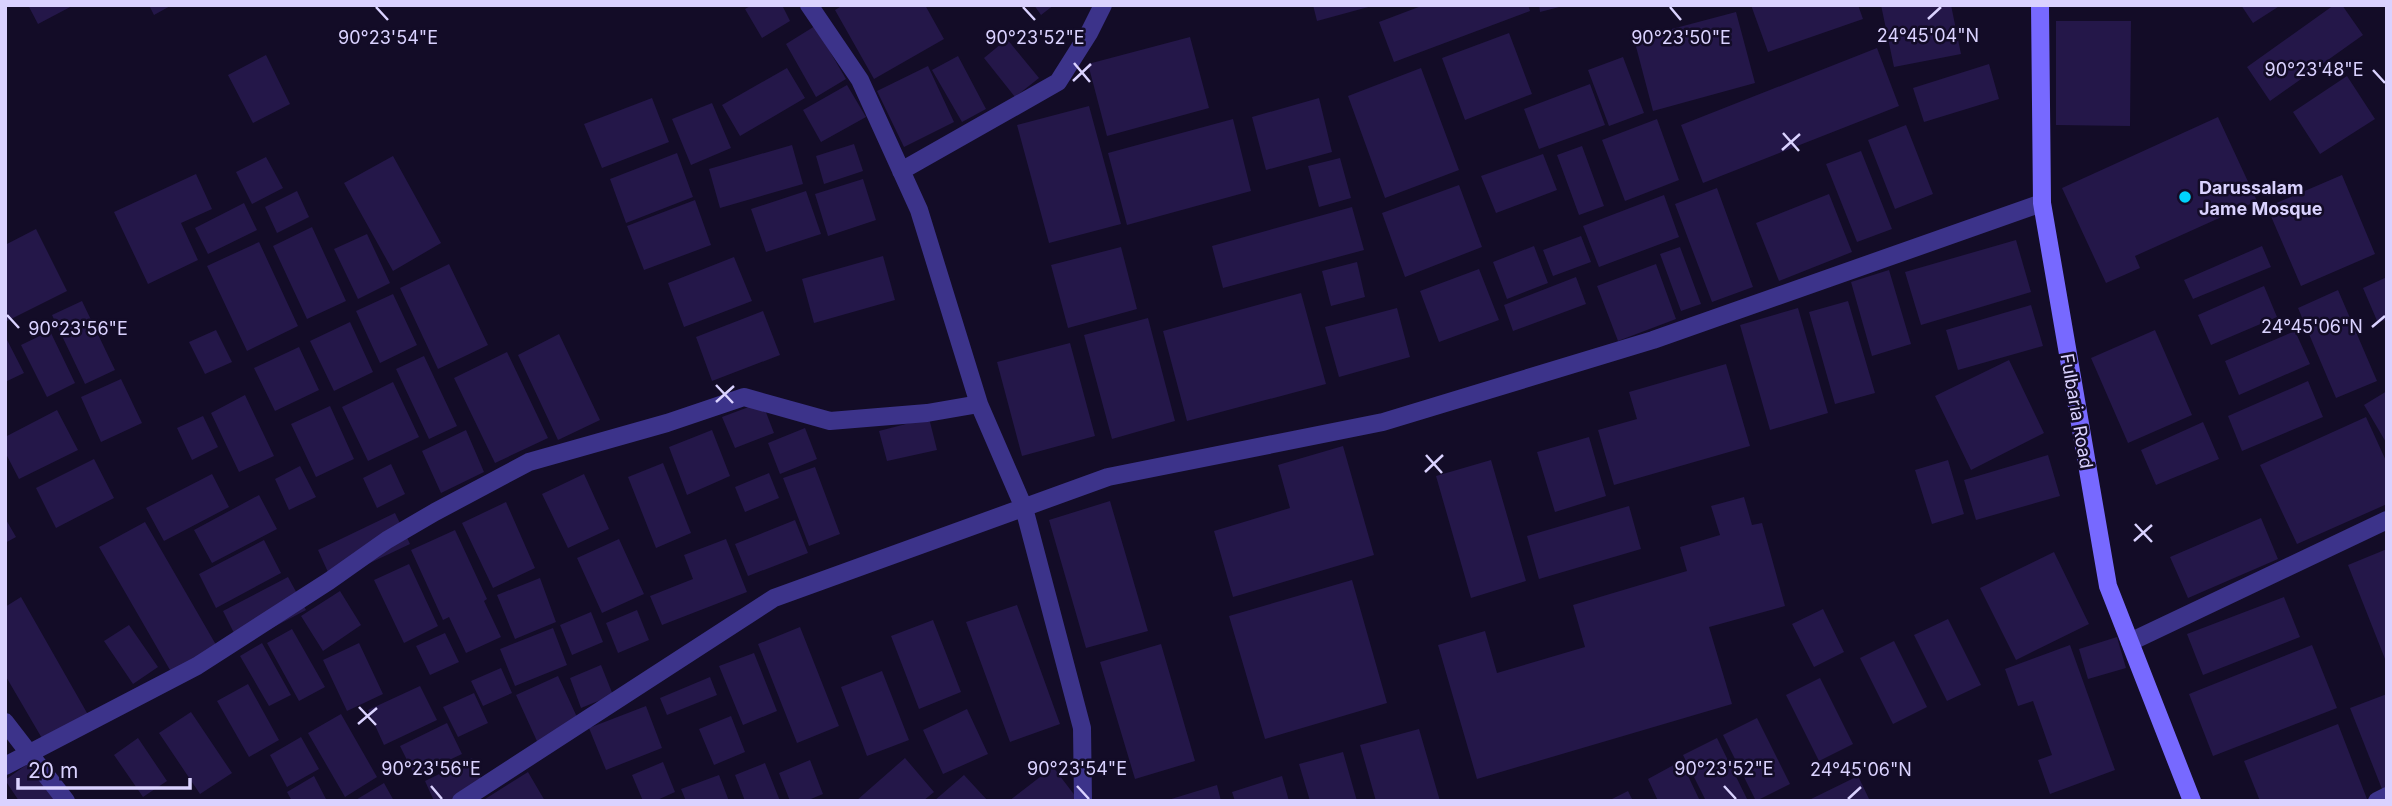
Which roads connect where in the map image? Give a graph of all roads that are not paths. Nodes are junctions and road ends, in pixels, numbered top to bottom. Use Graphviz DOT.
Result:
graph roads {
  1 [pos="809,5"];
  2 [pos="1103,5"];
  3 [pos="2040,5"];
  4 [pos="901,171"];
  5 [pos="2042,203"];
  6 [pos="979,404"];
  7 [pos="1024,508"];
  8 [pos="2387,520"];
  9 [pos="2130,642"];
  10 [pos="5,722"];
  11 [pos="31,753"];
  12 [pos="5,766"];
  13 [pos="2387,796"];
  14 [pos="66,801"];
  15 [pos="461,801"];
  16 [pos="1083,801"];
  17 [pos="2192,801"];
  18 [pos="2377,801"];
  1 -- 4 [label="street"];
  2 -- 4 [label="street"];
  3 -- 5 [label="main road, Fulbaria Road"];
  4 -- 6 [label="street"];
  5 -- 7 [label="street"];
  5 -- 9 [label="main road, Fulbaria Road"];
  6 -- 7 [label="street"];
  6 -- 11 [label="street"];
  7 -- 15 [label="street"];
  7 -- 16 [label="street"];
  8 -- 9 [label="street"];
  9 -- 17 [label="main road, Fulbaria Road"];
  10 -- 11 [label="street"];
  11 -- 12 [label="street"];
  11 -- 14 [label="street"];
  13 -- 18 [label="street"];
}
